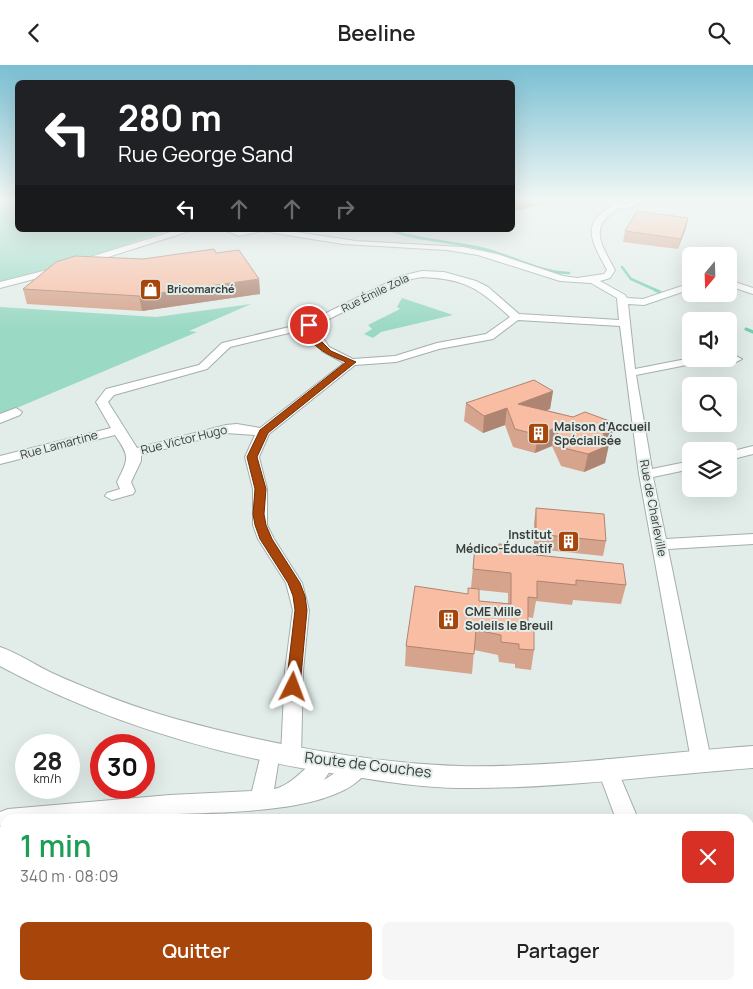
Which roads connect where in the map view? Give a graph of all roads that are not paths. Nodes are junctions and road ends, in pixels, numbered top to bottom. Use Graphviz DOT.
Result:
graph roads {
  1 [pos="136,244"];
  2 [pos="369,244"];
  3 [pos="597,244"];
  4 [pos="594,281"];
  5 [pos="0,285"];
  6 [pos="738,286"];
  7 [pos="682,289"];
  8 [pos="753,291"];
  9 [pos="623,301"];
  10 [pos="516,317"];
  11 [pos="625,323"];
  12 [pos="309,325"];
  13 [pos="352,362"];
  14 [pos="682,363"];
  15 [pos="630,373"];
  16 [pos="16,412"];
  17 [pos="0,419"];
  18 [pos="118,430"];
  19 [pos="264,432"];
  20 [pos="753,450"];
  21 [pos="134,453"];
  22 [pos="737,454"];
  23 [pos="0,460"];
  24 [pos="682,467"];
  25 [pos="646,474"];
  26 [pos="112,496"];
  27 [pos="753,539"];
  28 [pos="660,545"];
  29 [pos="0,656"];
  30 [pos="280,753"];
  31 [pos="753,757"];
  32 [pos="701,760"];
  33 [pos="326,762"];
  34 [pos="360,766"];
  35 [pos="607,768"];
  36 [pos="288,796"];
  37 [pos="261,799"];
  38 [pos="167,812"];
  39 [pos="121,814"];
  40 [pos="625,814"];
  1 -- 5 [label="street"];
  2 -- 4 [label="street"];
  3 -- 4 [label="street"];
  4 -- 9 [label="street"];
  6 -- 8 [label="street"];
  7 -- 9 [label="street"];
  9 -- 11 [label="street, Rue de Charleville"];
  10 -- 11 [label="street"];
  10 -- 12 [label="street, Rue Émile Zola"];
  10 -- 13 [label="street"];
  11 -- 15 [label="street, Rue de Charleville"];
  12 -- 13 [label="street"];
  12 -- 18 [label="street, Rue Émile Zola"];
  13 -- 19 [label="street"];
  14 -- 15 [label="street"];
  15 -- 25 [label="street, Rue de Charleville"];
  16 -- 17 [label="street"];
  18 -- 21 [label="street, Rue Émile Zola"];
  18 -- 23 [label="street, Rue Lamartine"];
  19 -- 21 [label="street, Rue Victor Hugo"];
  19 -- 30 [label="street"];
  20 -- 22 [label="street"];
  21 -- 26 [label="street"];
  24 -- 25 [label="street"];
  25 -- 28 [label="street, Rue de Charleville"];
  27 -- 28 [label="street"];
  28 -- 32 [label="street, Rue de Charleville"];
  29 -- 30 [label="main road, Route de Couches"];
  30 -- 33 [label="main road, Route de Couches"];
  30 -- 37 [label="street"];
  31 -- 32 [label="main road, Route de Couches"];
  32 -- 35 [label="main road, Route de Couches"];
  33 -- 34 [label="main road, Route de Couches"];
  33 -- 36 [label="street"];
  34 -- 35 [label="main road, Route de Couches"];
  34 -- 36 [label="street"];
  35 -- 40 [label="street"];
  36 -- 37 [label="street"];
  37 -- 38 [label="street"];
  38 -- 39 [label="street"];
}
